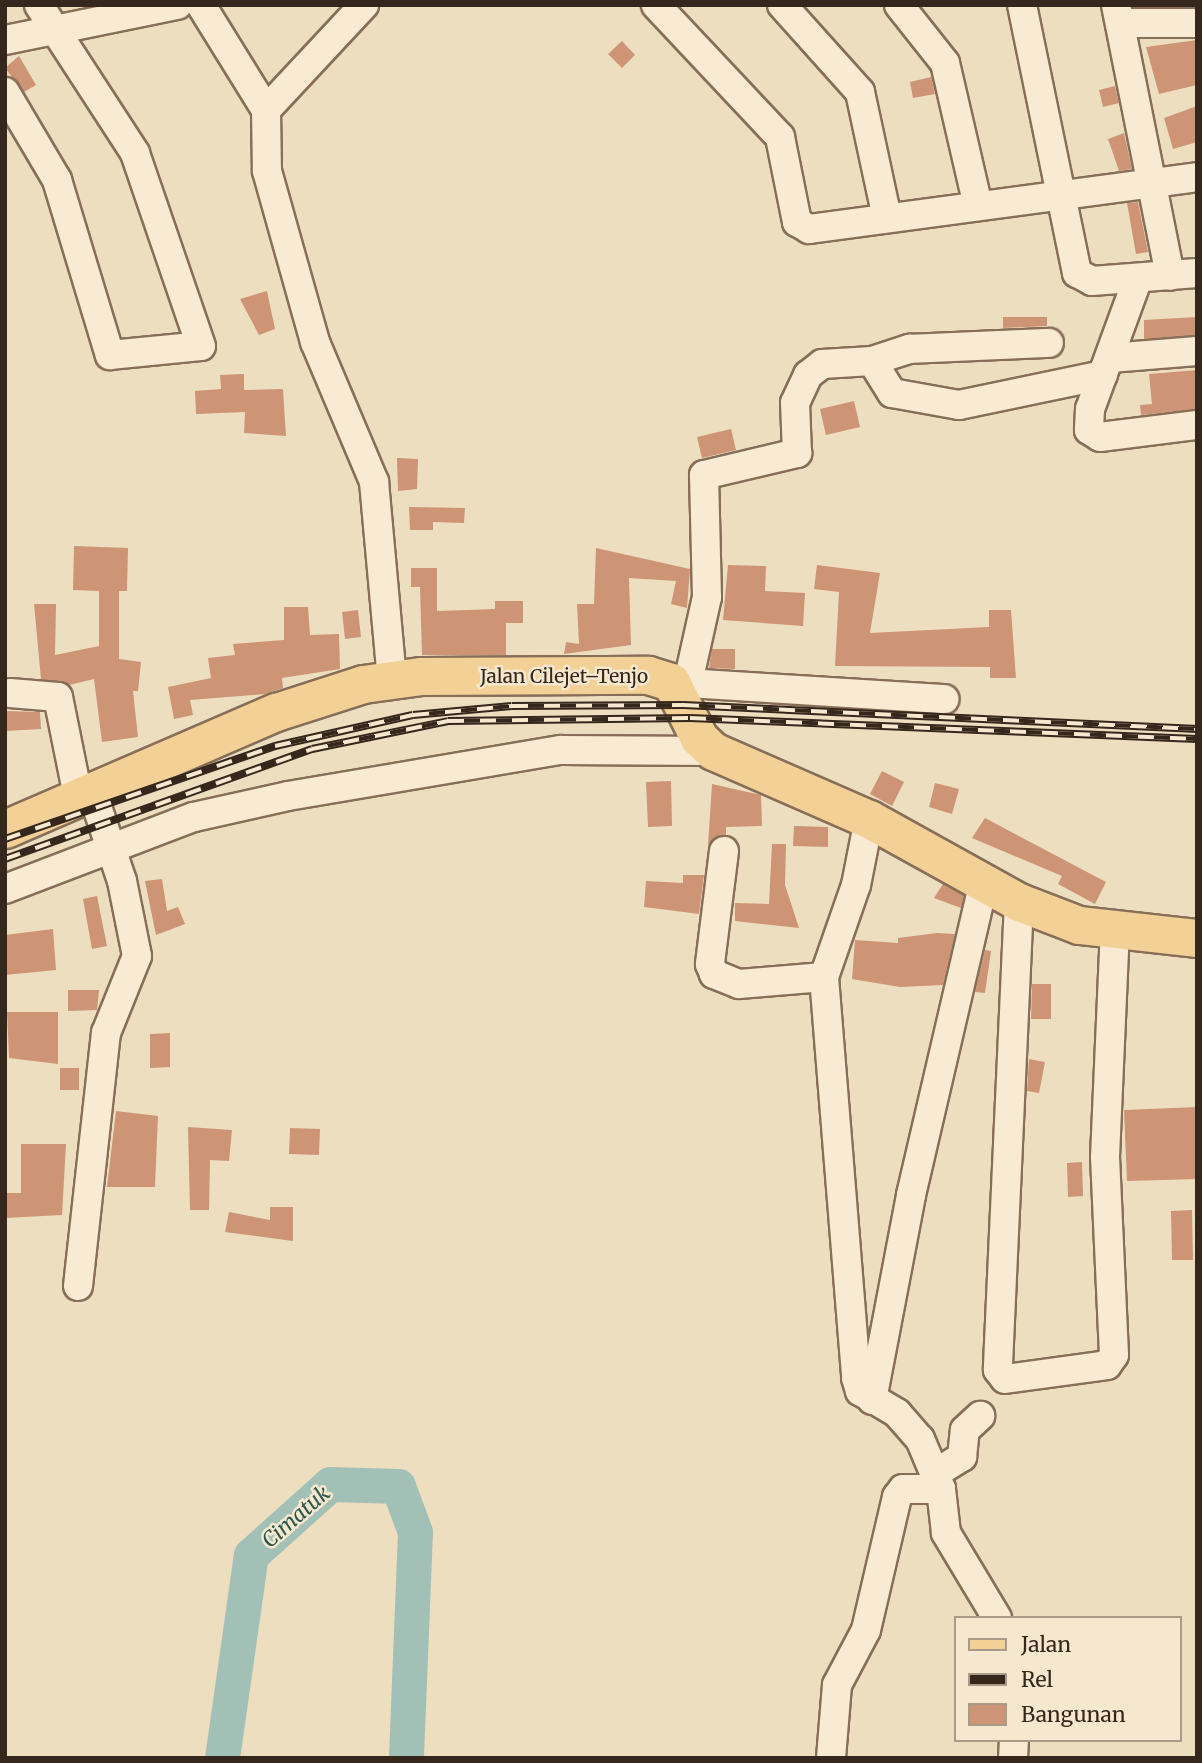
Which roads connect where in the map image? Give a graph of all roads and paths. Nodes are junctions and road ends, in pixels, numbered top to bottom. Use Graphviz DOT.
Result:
graph roads {
  1 [pos="39,5"];
  2 [pos="177,5"];
  3 [pos="201,5"];
  4 [pos="364,5"];
  5 [pos="656,5"];
  6 [pos="782,5"];
  7 [pos="899,5"];
  8 [pos="1022,5"];
  9 [pos="1118,14"];
  10 [pos="1197,23"];
  11 [pos="55,31"];
  12 [pos="5,40"];
  13 [pos="5,92"];
  14 [pos="266,110"];
  15 [pos="1197,177"];
  16 [pos="1154,179"];
  17 [pos="1062,194"];
  18 [pos="978,206"];
  19 [pos="887,218"];
  20 [pos="1184,274"];
  21 [pos="1138,278"];
  22 [pos="1049,343"];
  23 [pos="1197,351"];
  24 [pos="872,361"];
  25 [pos="1106,367"];
  26 [pos="1197,425"];
  27 [pos="392,678"];
  28 [pos="679,685"];
  29 [pos="10,693"];
  30 [pos="944,699"];
  31 [pos="713,751"];
  32 [pos="86,798"];
  33 [pos="869,819"];
  34 [pos="5,830"];
  35 [pos="111,848"];
  36 [pos="724,851"];
  37 [pos="984,881"];
  38 [pos="5,889"];
  39 [pos="1019,902"];
  40 [pos="1115,932"];
  41 [pos="1197,937"];
  42 [pos="824,977"];
  43 [pos="78,1286"];
  44 [pos="872,1400"];
  45 [pos="980,1416"];
  46 [pos="938,1481"];
  47 [pos="996,1616"];
  48 [pos="831,1758"];
  1 -- 11 [label="street"];
  2 -- 11 [label="street"];
  3 -- 14 [label="street"];
  4 -- 14 [label="street"];
  5 -- 19 [label="street"];
  6 -- 19 [label="street"];
  7 -- 18 [label="street"];
  8 -- 17 [label="street"];
  9 -- 10 [label="street"];
  9 -- 16 [label="street"];
  11 -- 12 [label="street"];
  11 -- 13 [label="street"];
  14 -- 27 [label="street"];
  15 -- 16 [label="street"];
  16 -- 17 [label="street"];
  16 -- 20 [label="street"];
  17 -- 18 [label="street"];
  17 -- 21 [label="street"];
  18 -- 19 [label="street"];
  20 -- 21 [label="street"];
  21 -- 25 [label="street"];
  22 -- 24 [label="street"];
  23 -- 25 [label="street"];
  24 -- 25 [label="street"];
  24 -- 28 [label="street"];
  25 -- 26 [label="street"];
  27 -- 28 [label="main road, Jalan Cilejet–Tenjo"];
  27 -- 32 [label="main road, Jalan Cilejet–Tenjo"];
  28 -- 30 [label="street"];
  28 -- 31 [label="main road, Jalan Cilejet–Tenjo"];
  29 -- 32 [label="street"];
  31 -- 33 [label="main road, Jalan Cilejet–Tenjo"];
  31 -- 35 [label="street"];
  32 -- 34 [label="main road, Jalan Cilejet–Tenjo"];
  32 -- 35 [label="street"];
  33 -- 37 [label="main road, Jalan Cilejet–Tenjo"];
  33 -- 42 [label="street"];
  35 -- 38 [label="street"];
  35 -- 43 [label="street"];
  36 -- 42 [label="street"];
  37 -- 39 [label="main road, Jalan Cilejet–Tenjo"];
  37 -- 44 [label="street"];
  39 -- 40 [label="main road, Jalan Cilejet–Tenjo"];
  39 -- 40 [label="street"];
  40 -- 41 [label="main road, Jalan Cilejet–Tenjo"];
  42 -- 44 [label="street"];
  44 -- 46 [label="street"];
  45 -- 46 [label="street"];
  46 -- 47 [label="street"];
  46 -- 48 [label="street"];
}
